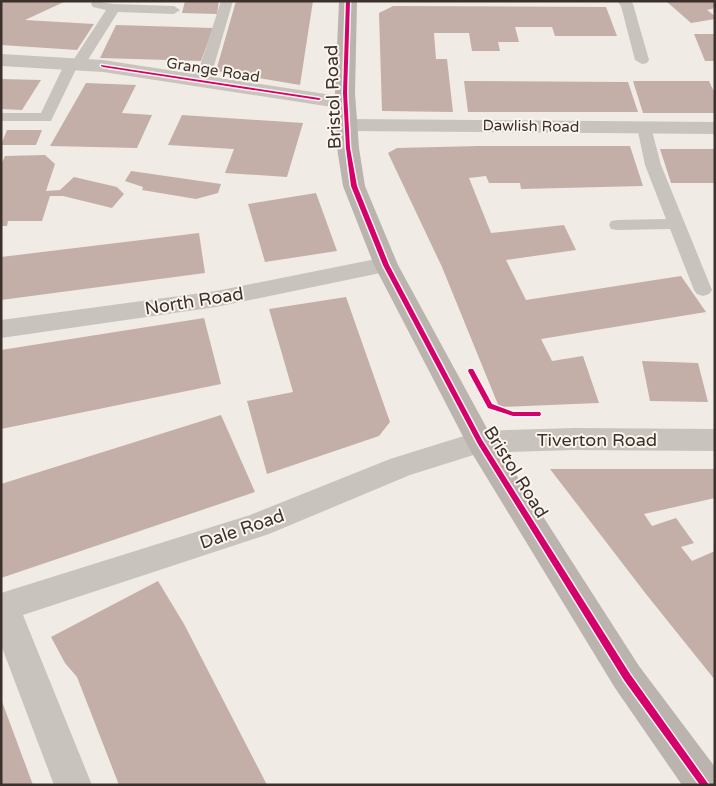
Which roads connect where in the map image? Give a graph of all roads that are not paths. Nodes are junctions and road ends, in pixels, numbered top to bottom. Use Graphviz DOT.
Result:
graph roads {
  1 [pos="227,1"];
  2 [pos="348,1"];
  3 [pos="623,1"];
  4 [pos="97,4"];
  5 [pos="114,8"];
  6 [pos="174,10"];
  7 [pos="1,60"];
  8 [pos="642,60"];
  9 [pos="75,63"];
  10 [pos="196,80"];
  11 [pos="345,103"];
  12 [pos="1,117"];
  13 [pos="347,125"];
  14 [pos="644,127"];
  15 [pos="715,128"];
  16 [pos="677,224"];
  17 [pos="617,225"];
  18 [pos="386,265"];
  19 [pos="703,290"];
  20 [pos="1,330"];
  21 [pos="715,440"];
  22 [pos="480,442"];
  23 [pos="2,608"];
  24 [pos="73,785"];
  25 [pos="706,785"];
  1 -- 10 [label="lane"];
  2 -- 11 [label="main road, Bristol Road"];
  3 -- 8 [label="lane"];
  4 -- 5 [label="lane"];
  5 -- 6 [label="lane"];
  5 -- 9 [label="lane"];
  7 -- 9 [label="street, Grange Road"];
  9 -- 10 [label="street, Grange Road"];
  9 -- 12 [label="lane"];
  10 -- 11 [label="street, Grange Road"];
  11 -- 13 [label="main road, Bristol Road"];
  13 -- 14 [label="street, Dawlish Road"];
  13 -- 18 [label="main road, Bristol Road"];
  14 -- 15 [label="street, Dawlish Road"];
  14 -- 16 [label="lane"];
  16 -- 17 [label="lane"];
  16 -- 19 [label="lane"];
  18 -- 20 [label="street, North Road"];
  18 -- 22 [label="main road, Bristol Road"];
  21 -- 22 [label="street, Tiverton Road"];
  22 -- 23 [label="street, Dale Road"];
  22 -- 25 [label="main road, Bristol Road"];
  23 -- 24 [label="street"];
}
